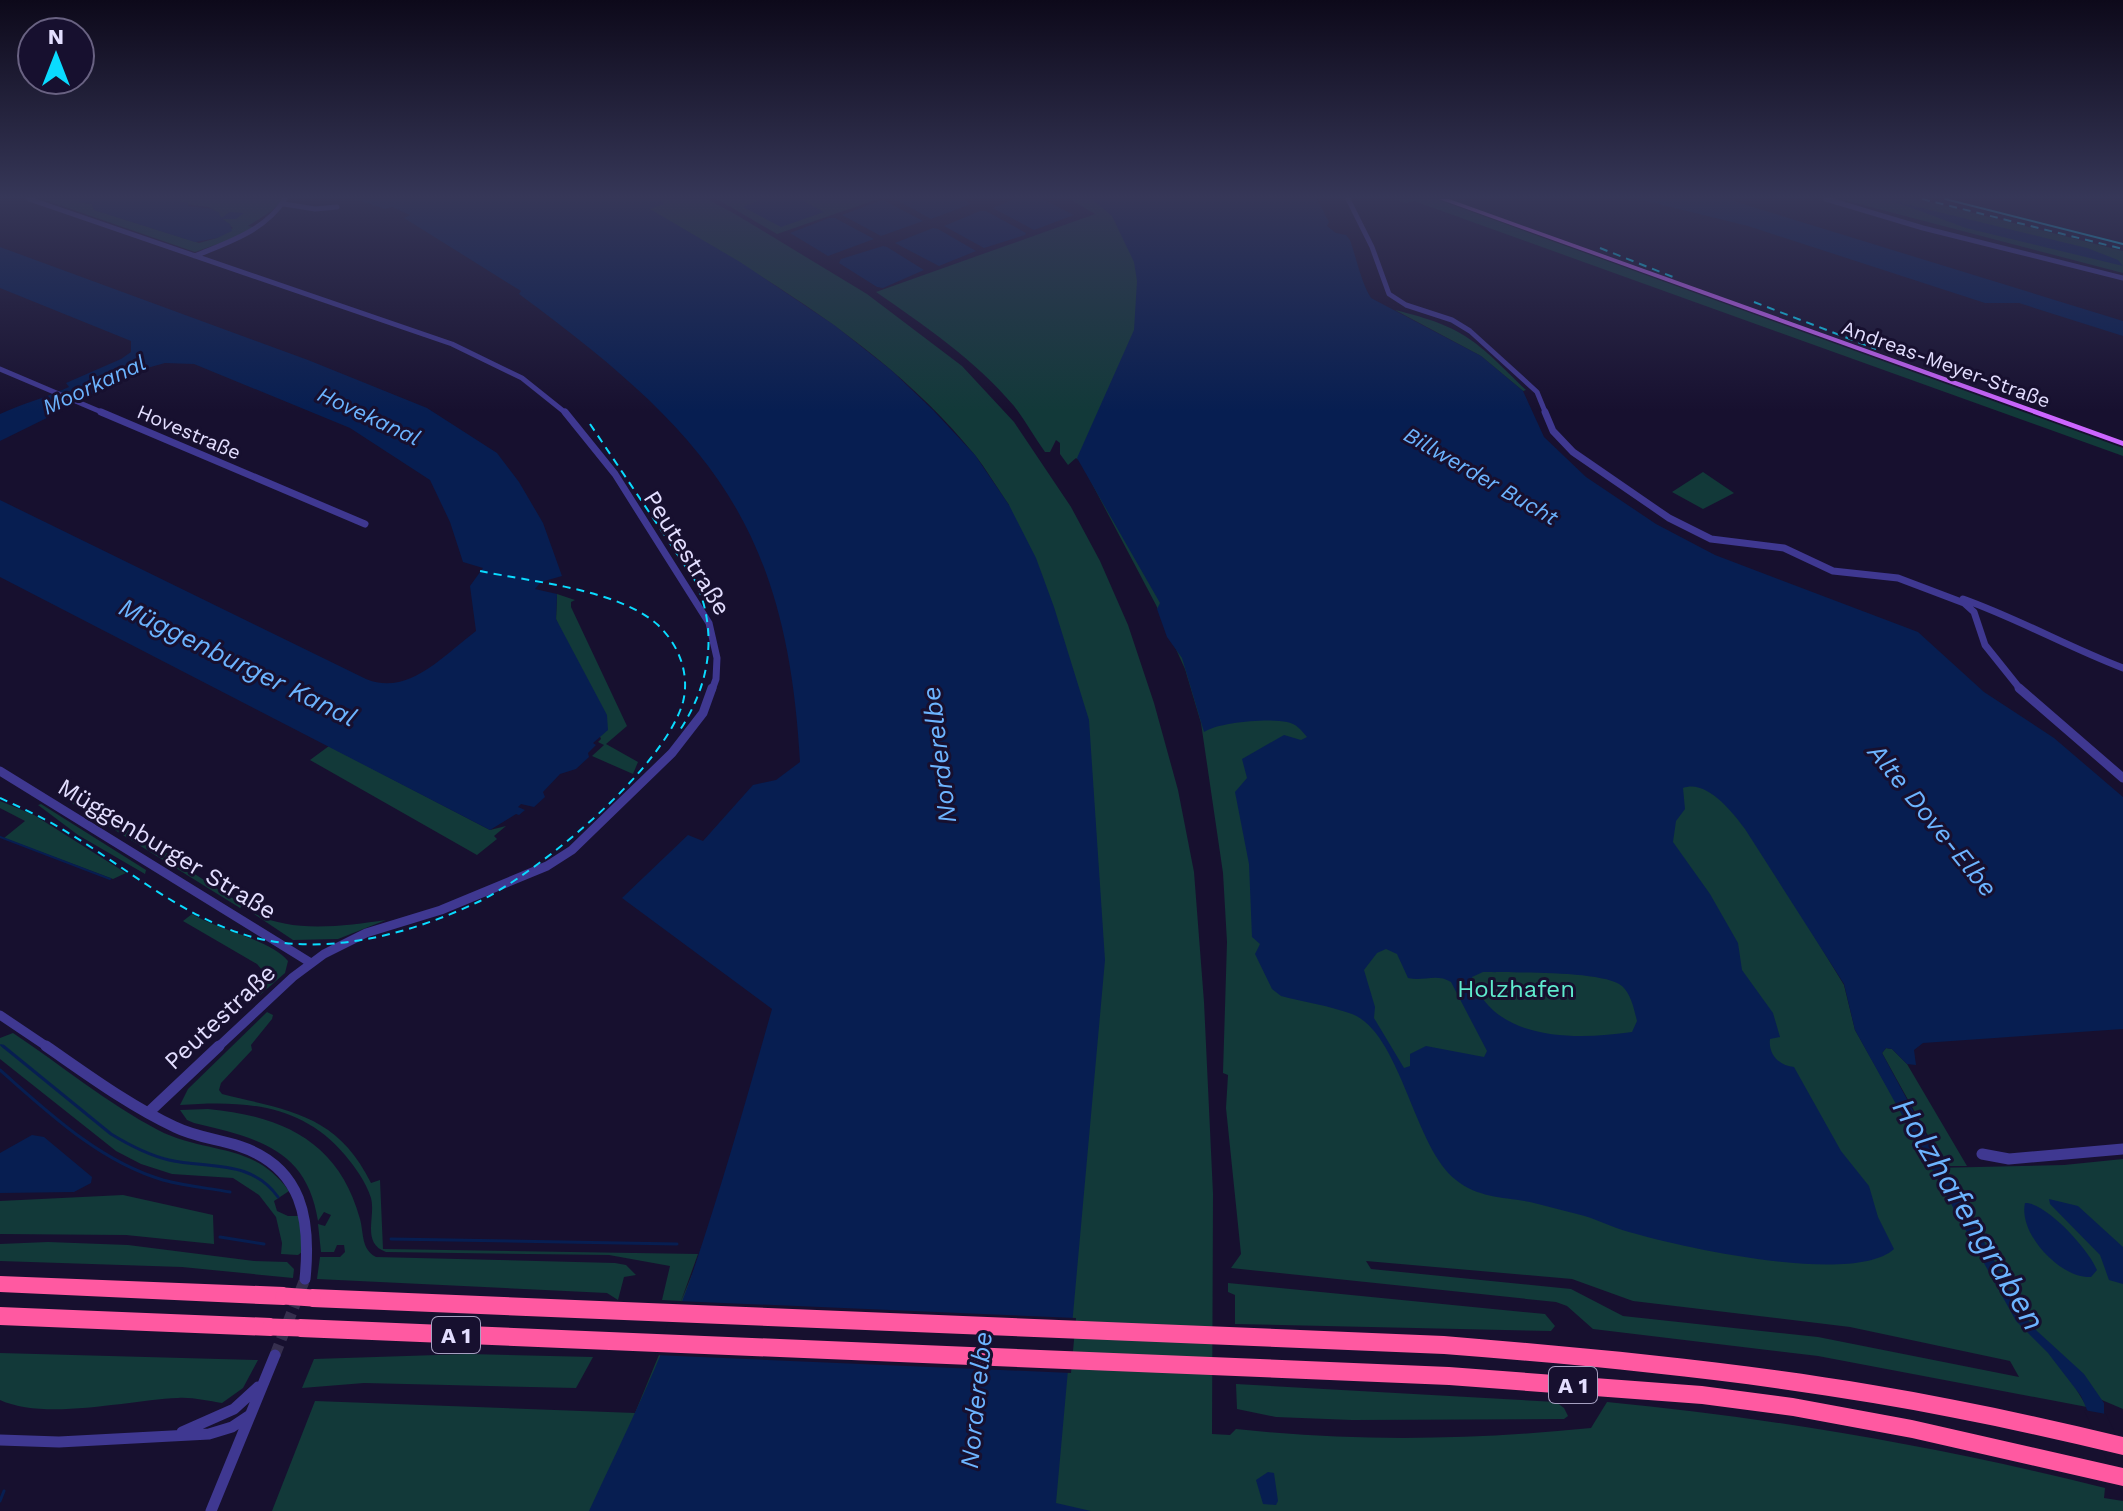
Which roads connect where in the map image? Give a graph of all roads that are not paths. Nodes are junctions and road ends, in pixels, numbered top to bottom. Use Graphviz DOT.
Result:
graph roads {
  1 [pos="233,270"];
  2 [pos="1380,270"];
  3 [pos="1638,270"];
  4 [pos="2089,270"];
  5 [pos="2123,278"];
  6 [pos="0,369"];
  7 [pos="2123,444"];
  8 [pos="365,524"];
  9 [pos="1940,592"];
  10 [pos="1974,612"];
  11 [pos="2004,613"];
  12 [pos="2123,668"];
  13 [pos="0,771"];
  14 [pos="2123,778"];
  15 [pos="311,963"];
  16 [pos="0,1015"];
  17 [pos="149,1112"];
  18 [pos="2123,1149"];
  19 [pos="1982,1154"];
  20 [pos="305,1279"];
  21 [pos="0,1284"];
  22 [pos="0,1316"];
  23 [pos="275,1355"];
  24 [pos="264,1380"];
  25 [pos="250,1415"];
  26 [pos="170,1436"];
  27 [pos="0,1440"];
  28 [pos="2122,1446"];
  29 [pos="2123,1477"];
  30 [pos="211,1511"];
  1 -- 15 [label="street, Peutestraße"];
  2 -- 9 [label="street"];
  3 -- 7 [label="main road, Andreas-Meyer-Straße"];
  4 -- 5 [label="street"];
  6 -- 8 [label="street, Hovestraße"];
  9 -- 10 [label="street"];
  9 -- 11 [label="street"];
  10 -- 11 [label="street"];
  10 -- 14 [label="street"];
  11 -- 12 [label="street"];
  13 -- 15 [label="street, Müggenburger Straße"];
  15 -- 17 [label="street, Peutestraße"];
  16 -- 17 [label="street"];
  17 -- 20 [label="street"];
  18 -- 19 [label="street"];
  21 -- 28 [label="highway, A 1, bridge"];
  22 -- 29 [label="highway, A 1, bridge"];
  23 -- 24 [label="street"];
  24 -- 25 [label="street"];
  24 -- 26 [label="street"];
  25 -- 26 [label="street"];
  25 -- 30 [label="street"];
  26 -- 27 [label="street"];
}
